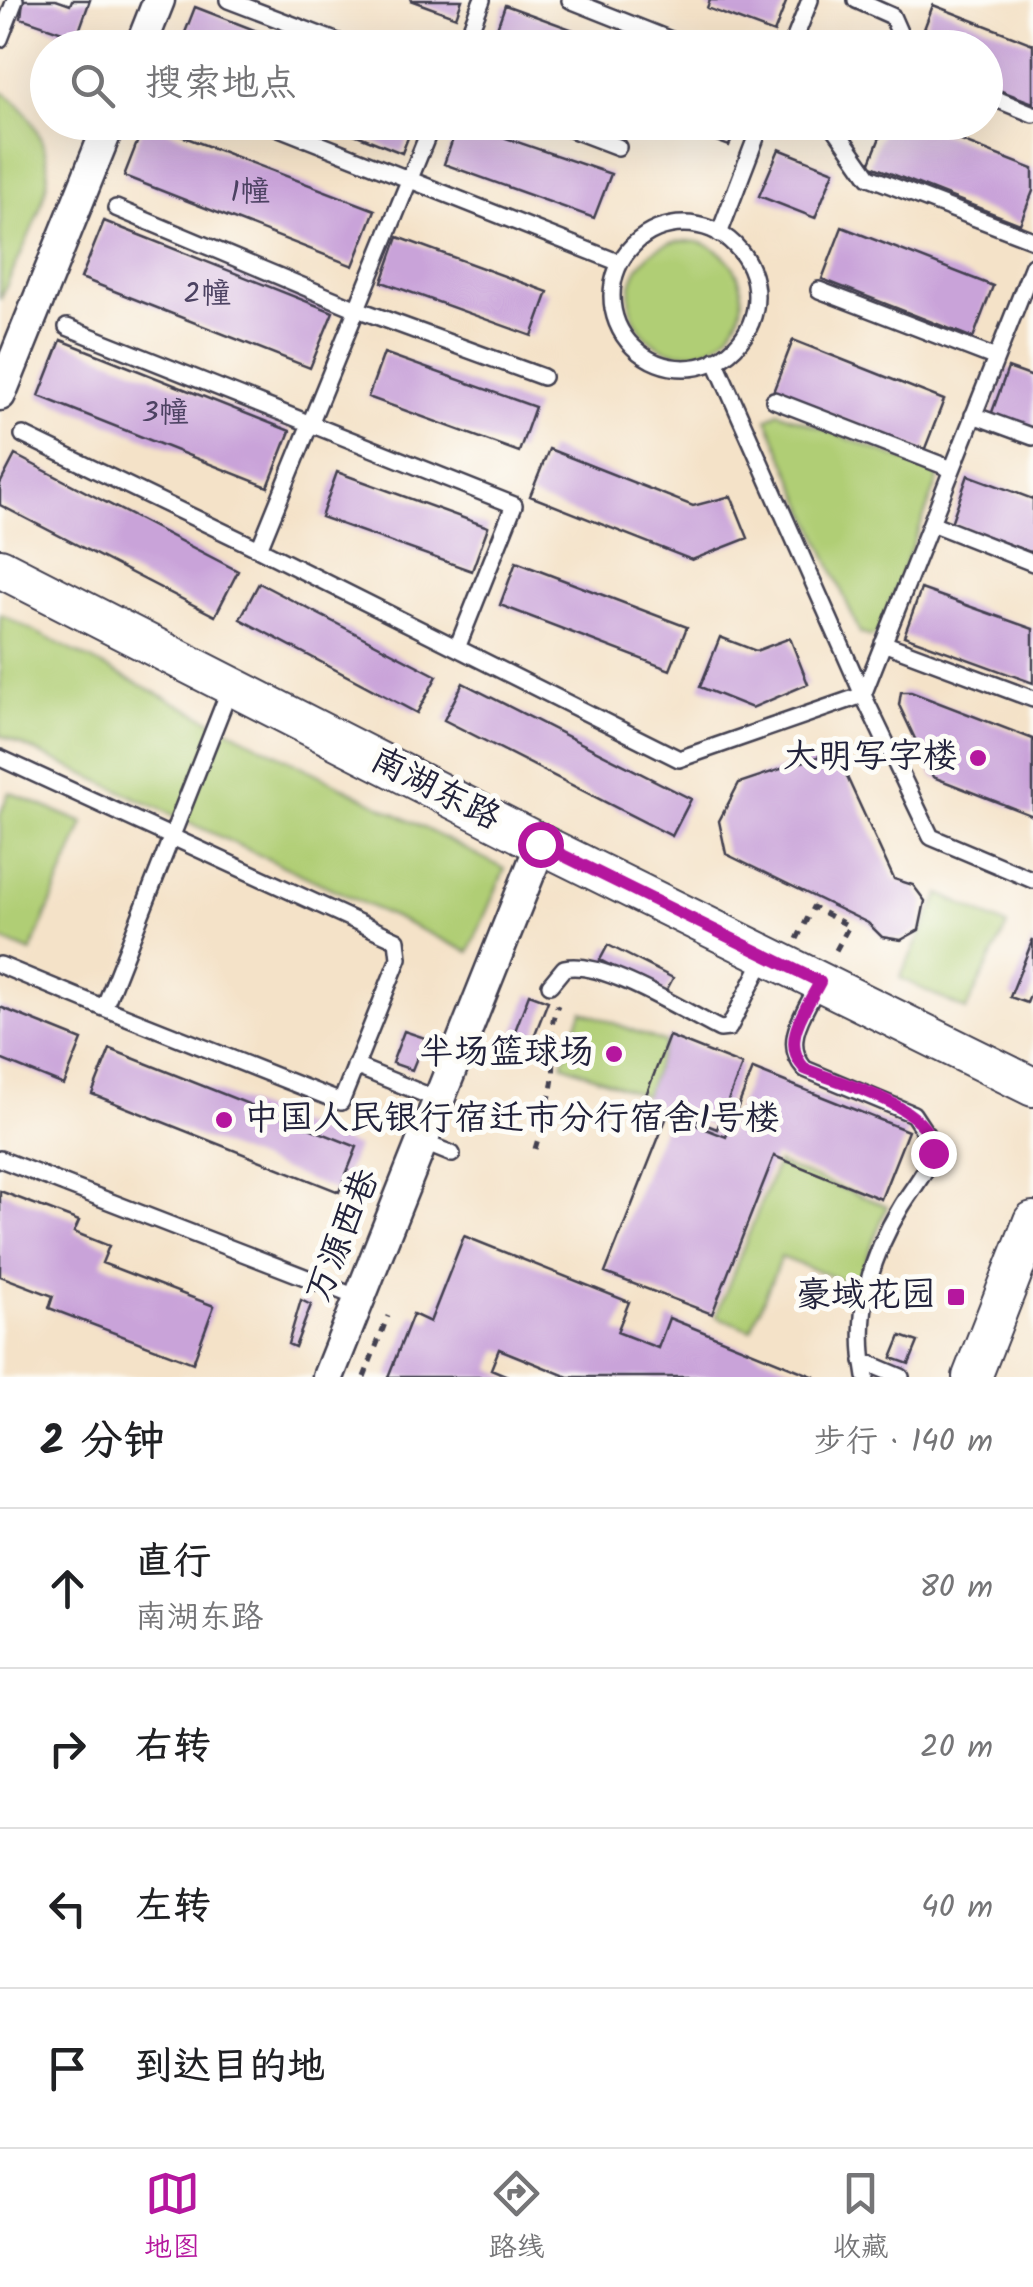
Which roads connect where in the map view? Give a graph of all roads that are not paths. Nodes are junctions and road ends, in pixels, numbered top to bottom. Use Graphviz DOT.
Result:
graph roads {
  1 [pos="15,0"];
  2 [pos="159,0"];
  3 [pos="228,0"];
  4 [pos="482,0"];
  5 [pos="570,0"];
  6 [pos="810,0"];
  7 [pos="856,0"];
  8 [pos="147,30"];
  9 [pos="307,30"];
  10 [pos="470,30"];
  11 [pos="646,30"];
  12 [pos="799,30"];
  13 [pos="898,30"];
  14 [pos="0,39"];
  15 [pos="1003,103"];
  16 [pos="1033,114"];
  17 [pos="103,140"];
  18 [pos="309,140"];
  19 [pos="426,140"];
  20 [pos="600,140"];
  21 [pos="755,140"];
  22 [pos="843,140"];
  23 [pos="618,147"];
  24 [pos="410,180"];
  25 [pos="116,208"];
  26 [pos="719,234"];
  27 [pos="1033,240"];
  28 [pos="620,263"];
  29 [pos="1033,265"];
  30 [pos="819,290"];
  31 [pos="1026,303"];
  32 [pos="357,309"];
  33 [pos="67,327"];
  34 [pos="996,358"];
  35 [pos="715,360"];
  36 [pos="543,377"];
  37 [pos="0,395"];
  38 [pos="774,400"];
  39 [pos="974,415"];
  40 [pos="310,422"];
  41 [pos="23,435"];
  42 [pos="1033,438"];
  43 [pos="952,470"];
  44 [pos="931,523"];
  45 [pos="259,549"];
  46 [pos="1033,563"];
  47 [pos="0,568"];
  48 [pos="883,643"];
  49 [pos="457,648"];
  50 [pos="231,686"];
  51 [pos="863,695"];
  52 [pos="1033,699"];
  53 [pos="0,758"];
  54 [pos="173,834"];
  55 [pos="540,844"];
  56 [pos="1033,880"];
  57 [pos="775,959"];
  58 [pos="0,966"];
  59 [pos="820,982"];
  60 [pos="550,985"];
  61 [pos="104,1008"];
  62 [pos="355,1066"];
  63 [pos="1033,1087"];
  64 [pos="438,1100"];
  65 [pos="422,1142"];
  66 [pos="452,1154"];
  67 [pos="0,1159"];
  68 [pos="1033,1221"];
  69 [pos="359,1298"];
  70 [pos="865,1369"];
  71 [pos="328,1377"];
  72 [pos="901,1377"];
  73 [pos="972,1377"];
  1 -- 14 [label="lane"];
  2 -- 8 [label="street"];
  3 -- 9 [label="lane"];
  4 -- 10 [label="lane"];
  5 -- 11 [label="lane"];
  6 -- 12 [label="lane"];
  7 -- 13 [label="lane"];
  15 -- 16 [label="lane"];
  17 -- 37 [label="street"];
  18 -- 24 [label="lane"];
  19 -- 24 [label="lane"];
  20 -- 23 [label="lane"];
  21 -- 26 [label="lane"];
  22 -- 27 [label="lane"];
  24 -- 28 [label="lane"];
  24 -- 32 [label="lane"];
  25 -- 32 [label="lane"];
  26 -- 28 [label="lane"];
  26 -- 35 [label="lane"];
  28 -- 35 [label="lane"];
  29 -- 31 [label="lane"];
  30 -- 34 [label="lane"];
  31 -- 34 [label="lane"];
  32 -- 36 [label="lane"];
  32 -- 40 [label="lane"];
  33 -- 40 [label="lane"];
  34 -- 39 [label="lane"];
  35 -- 51 [label="lane"];
  38 -- 43 [label="lane"];
  39 -- 42 [label="lane"];
  39 -- 43 [label="lane"];
  40 -- 45 [label="lane"];
  40 -- 49 [label="lane"];
  41 -- 45 [label="lane"];
  43 -- 44 [label="lane"];
  44 -- 46 [label="lane"];
  44 -- 48 [label="lane"];
  45 -- 49 [label="lane"];
  47 -- 50 [label="street, 南湖东路"];
  48 -- 51 [label="lane"];
  48 -- 52 [label="lane"];
  49 -- 51 [label="lane"];
  50 -- 54 [label="lane"];
  50 -- 55 [label="street, 南湖东路"];
  51 -- 56 [label="lane"];
  53 -- 54 [label="lane"];
  54 -- 61 [label="lane"];
  54 -- 62 [label="lane"];
  55 -- 57 [label="street, 南湖东路"];
  55 -- 64 [label="street, 万源西巷"];
  57 -- 59 [label="street, 南湖东路"];
  57 -- 60 [label="lane"];
  58 -- 61 [label="lane"];
  59 -- 63 [label="street, 南湖东路"];
  59 -- 70 [label="lane"];
  61 -- 62 [label="lane"];
  62 -- 64 [label="lane"];
  64 -- 65 [label="street, 万源西巷"];
  65 -- 66 [label="lane"];
  65 -- 69 [label="street, 万源西巷"];
  67 -- 69 [label="lane"];
  68 -- 73 [label="street"];
  69 -- 71 [label="street, 万源西巷"];
  70 -- 72 [label="lane"];
}
